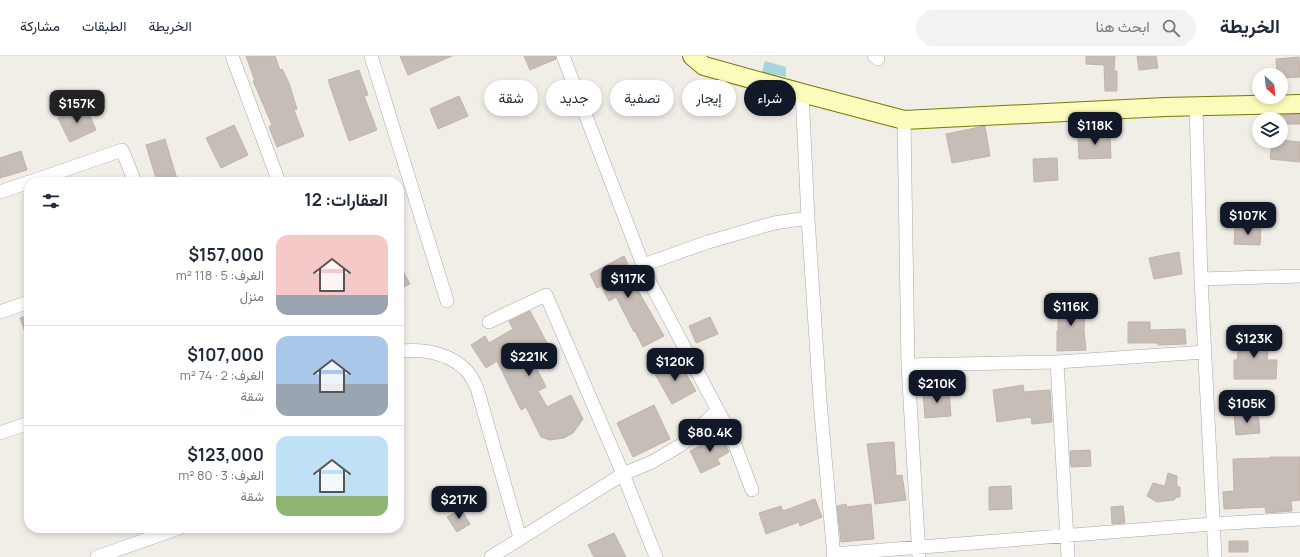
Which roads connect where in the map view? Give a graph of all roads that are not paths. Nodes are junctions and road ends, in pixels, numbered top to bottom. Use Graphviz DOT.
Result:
graph roads {
  1 [pos="232,56"];
  2 [pos="371,56"];
  3 [pos="563,56"];
  4 [pos="692,56"];
  5 [pos="802,93"];
  6 [pos="1300,104"];
  7 [pos="1196,107"];
  8 [pos="904,120"];
  9 [pos="44,177"];
  10 [pos="133,177"];
  11 [pos="277,177"];
  12 [pos="24,184"];
  13 [pos="0,192"];
  14 [pos="808,218"];
  15 [pos="643,265"];
  16 [pos="1300,276"];
  17 [pos="1201,279"];
  18 [pos="447,301"];
  19 [pos="24,304"];
  20 [pos="0,312"];
  21 [pos="489,322"];
  22 [pos="404,351"];
  23 [pos="1205,352"];
  24 [pos="1057,362"];
  25 [pos="908,365"];
  26 [pos="718,410"];
  27 [pos="24,425"];
  28 [pos="0,433"];
  29 [pos="623,474"];
  30 [pos="752,490"];
  31 [pos="1300,519"];
  32 [pos="1212,524"];
  33 [pos="165,533"];
  34 [pos="1067,536"];
  35 [pos="520,538"];
  36 [pos="918,552"];
  37 [pos="834,555"];
  38 [pos="98,557"];
  39 [pos="491,557"];
  40 [pos="656,557"];
  41 [pos="1068,557"];
  42 [pos="1215,557"];
  1 -- 11 [label="street"];
  2 -- 18 [label="street"];
  3 -- 15 [label="street"];
  4 -- 5 [label="street"];
  5 -- 8 [label="street"];
  5 -- 14 [label="street"];
  6 -- 7 [label="street"];
  7 -- 8 [label="street"];
  7 -- 17 [label="street"];
  8 -- 25 [label="street"];
  9 -- 10 [label="street"];
  12 -- 13 [label="street"];
  14 -- 15 [label="street"];
  14 -- 37 [label="street"];
  15 -- 26 [label="street"];
  16 -- 17 [label="street"];
  17 -- 23 [label="street"];
  19 -- 20 [label="street"];
  21 -- 29 [label="street"];
  22 -- 35 [label="street"];
  23 -- 24 [label="street"];
  23 -- 32 [label="street"];
  24 -- 25 [label="street"];
  24 -- 34 [label="street"];
  25 -- 36 [label="street"];
  26 -- 29 [label="street"];
  26 -- 30 [label="street"];
  27 -- 28 [label="street"];
  29 -- 35 [label="street"];
  29 -- 40 [label="street"];
  31 -- 32 [label="street"];
  32 -- 34 [label="street"];
  32 -- 42 [label="street"];
  33 -- 38 [label="street"];
  34 -- 36 [label="street"];
  34 -- 41 [label="street"];
  35 -- 39 [label="street"];
  36 -- 37 [label="street"];
}
